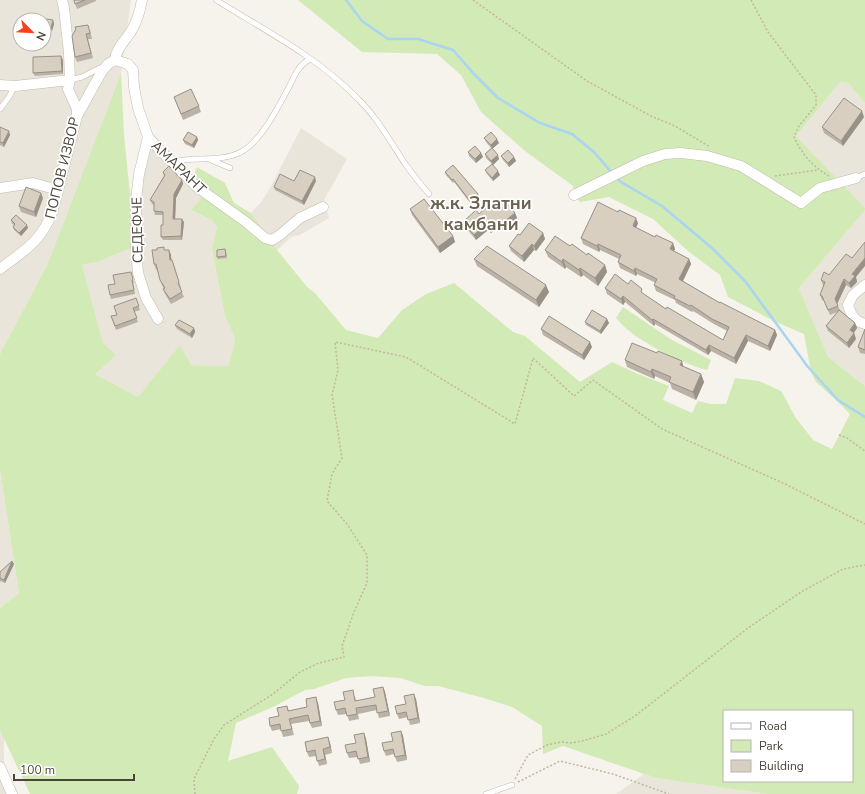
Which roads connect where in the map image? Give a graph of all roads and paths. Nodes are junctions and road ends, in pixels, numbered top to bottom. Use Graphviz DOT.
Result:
graph roads {
  1 [pos="62,0"];
  2 [pos="142,0"];
  3 [pos="216,0"];
  4 [pos="473,0"];
  5 [pos="751,0"];
  6 [pos="310,59"];
  7 [pos="111,62"];
  8 [pos="70,80"];
  9 [pos="0,85"];
  10 [pos="15,86"];
  11 [pos="0,109"];
  12 [pos="77,116"];
  13 [pos="148,137"];
  14 [pos="715,150"];
  15 [pos="208,159"];
  16 [pos="172,162"];
  17 [pos="230,168"];
  18 [pos="818,170"];
  19 [pos="772,176"];
  20 [pos="859,177"];
  21 [pos="833,178"];
  22 [pos="0,188"];
  23 [pos="58,190"];
  24 [pos="428,194"];
  25 [pos="574,195"];
  26 [pos="323,207"];
  27 [pos="0,269"];
  28 [pos="865,285"];
  29 [pos="158,319"];
  30 [pos="865,324"];
  31 [pos="839,435"];
  32 [pos="865,451"];
  33 [pos="865,524"];
  34 [pos="865,565"];
  35 [pos="0,767"];
  36 [pos="512,784"];
  37 [pos="12,794"];
  38 [pos="195,794"];
  39 [pos="486,794"];
  40 [pos="669,794"];
  1 -- 8 [label="street, ПОПОВ ИЗВОР"];
  2 -- 7 [label="street"];
  3 -- 6 [label="lane"];
  4 -- 14 [label="path"];
  5 -- 18 [label="path"];
  6 -- 15 [label="lane"];
  6 -- 24 [label="lane"];
  7 -- 8 [label="lane"];
  7 -- 12 [label="street"];
  7 -- 13 [label="street, АМАРАНТ"];
  8 -- 10 [label="street"];
  8 -- 12 [label="street, ПОПОВ ИЗВОР"];
  9 -- 10 [label="street"];
  10 -- 11 [label="lane"];
  12 -- 23 [label="street, ПОПОВ ИЗВОР"];
  13 -- 16 [label="street, АМАРАНТ"];
  13 -- 29 [label="street, СЕДЕФЧЕ"];
  15 -- 16 [label="lane"];
  15 -- 17 [label="lane"];
  16 -- 26 [label="street, АМАРАНТ"];
  18 -- 19 [label="path"];
  18 -- 21 [label="path"];
  20 -- 25 [label="street"];
  22 -- 23 [label="street"];
  23 -- 27 [label="street, ПОПОВ ИЗВОР"];
  28 -- 30 [label="street"];
  31 -- 32 [label="path"];
  33 -- 38 [label="path"];
  34 -- 36 [label="path"];
  35 -- 37 [label="street"];
  36 -- 39 [label="lane"];
  36 -- 40 [label="path"];
}
